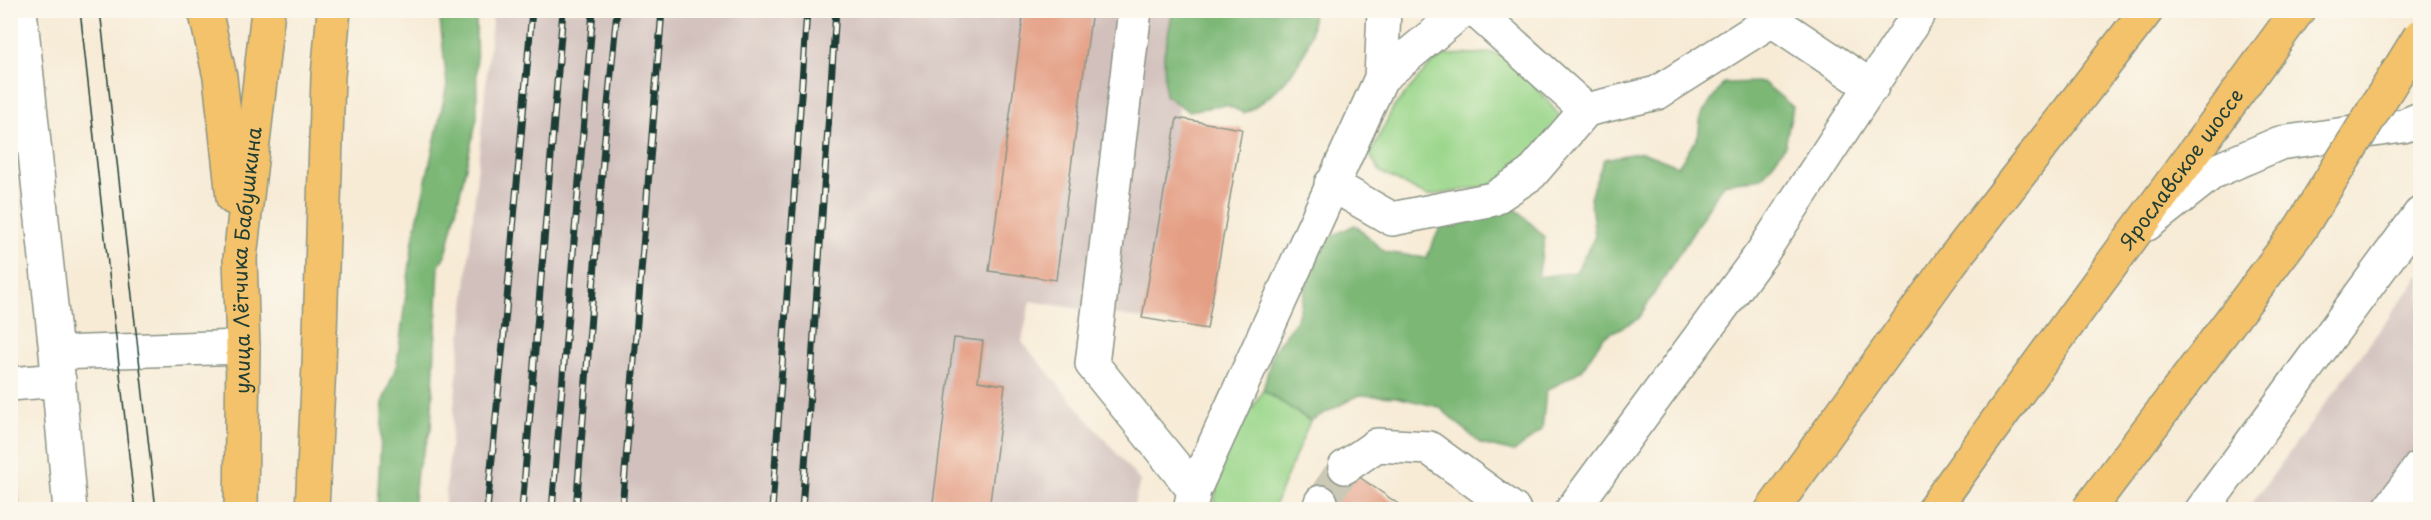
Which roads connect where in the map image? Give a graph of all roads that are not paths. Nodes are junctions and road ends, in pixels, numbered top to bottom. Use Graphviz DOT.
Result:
graph roads {
  1 [pos="20,10"];
  2 [pos="205,10"];
  3 [pos="268,10"];
  4 [pos="315,10"];
  5 [pos="334,10"];
  6 [pos="1135,10"];
  7 [pos="1384,10"];
  8 [pos="1462,10"];
  9 [pos="1475,10"];
  10 [pos="1921,10"];
  11 [pos="2147,10"];
  12 [pos="2298,10"];
  13 [pos="1771,15"];
  14 [pos="2421,36"];
  15 [pos="328,76"];
  16 [pos="1381,78"];
  17 [pos="1872,87"];
  18 [pos="1586,110"];
  19 [pos="2421,119"];
  20 [pos="1330,184"];
  21 [pos="2421,214"];
  22 [pos="2138,231"];
  23 [pos="240,258"];
  24 [pos="243,347"];
  25 [pos="58,366"];
  26 [pos="10,384"];
  27 [pos="1345,467"];
  28 [pos="2421,467"];
  29 [pos="1192,500"];
  30 [pos="70,510"];
  31 [pos="241,510"];
  32 [pos="312,510"];
  33 [pos="1514,510"];
  34 [pos="1572,510"];
  35 [pos="1772,510"];
  36 [pos="1933,510"];
  37 [pos="2088,510"];
  38 [pos="2202,510"];
  39 [pos="2389,510"];
  1 -- 25 [label="street"];
  2 -- 23 [label="main road"];
  3 -- 23 [label="main road, улица Лётчика Бабушкина"];
  4 -- 15 [label="main road"];
  5 -- 15 [label="main road"];
  6 -- 29 [label="street"];
  7 -- 16 [label="street"];
  8 -- 16 [label="street"];
  9 -- 18 [label="street"];
  10 -- 17 [label="street"];
  11 -- 35 [label="main road"];
  12 -- 22 [label="main road, Ярославское шоссе"];
  13 -- 17 [label="street"];
  13 -- 18 [label="street"];
  14 -- 37 [label="main road, bridge"];
  15 -- 32 [label="main road"];
  16 -- 20 [label="street"];
  17 -- 34 [label="street"];
  18 -- 20 [label="street"];
  19 -- 22 [label="street"];
  20 -- 29 [label="street"];
  21 -- 38 [label="street"];
  22 -- 36 [label="main road, Ярославское шоссе"];
  23 -- 24 [label="main road, улица Лётчика Бабушкина"];
  24 -- 25 [label="street"];
  24 -- 31 [label="main road, улица Лётчика Бабушкина"];
  25 -- 26 [label="street"];
  25 -- 30 [label="street"];
  27 -- 33 [label="street"];
  28 -- 39 [label="street"];
}
